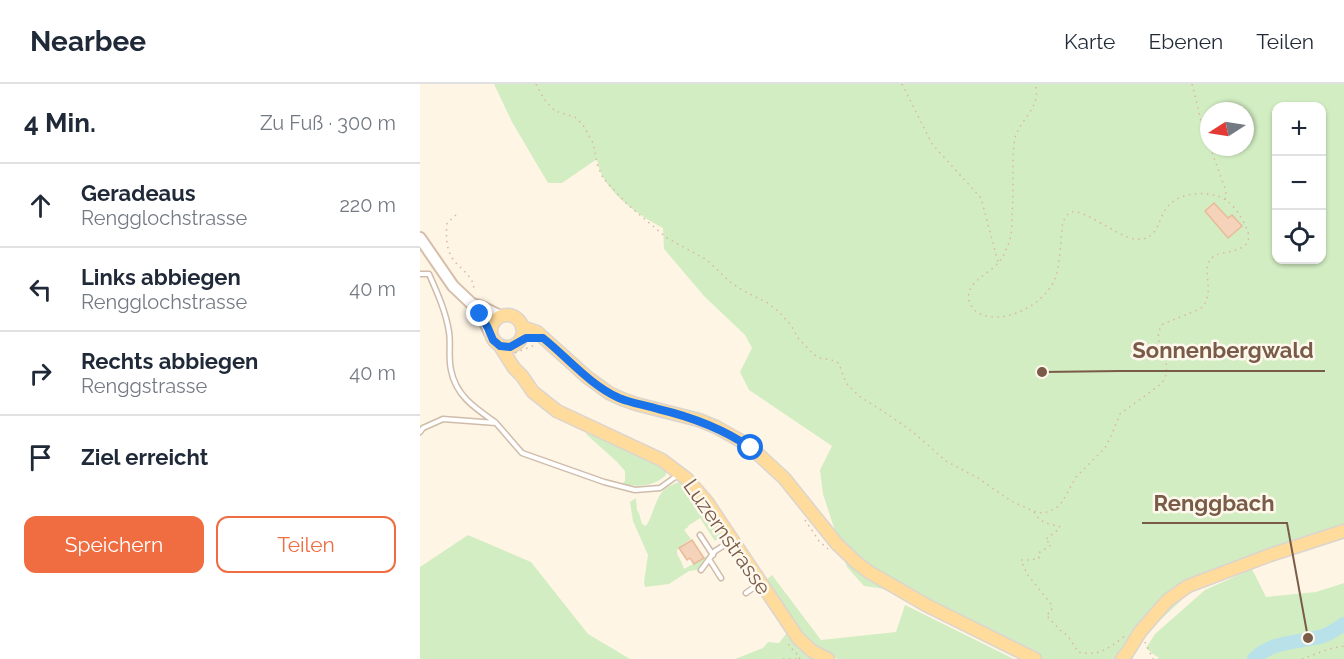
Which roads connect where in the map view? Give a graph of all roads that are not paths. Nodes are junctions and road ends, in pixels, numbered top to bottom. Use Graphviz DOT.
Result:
graph roads {
  1 [pos="420,238"];
  2 [pos="420,274"];
  3 [pos="468,300"];
  4 [pos="500,316"];
  5 [pos="522,327"];
  6 [pos="490,333"];
  7 [pos="540,341"];
  8 [pos="512,348"];
  9 [pos="496,423"];
  10 [pos="420,432"];
  11 [pos="681,473"];
  12 [pos="1344,531"];
  13 [pos="700,535"];
  14 [pos="731,540"];
  15 [pos="711,557"];
  16 [pos="701,570"];
  17 [pos="722,578"];
  18 [pos="760,583"];
  19 [pos="746,593"];
  20 [pos="828,659"];
  21 [pos="1035,659"];
  22 [pos="1122,659"];
  1 -- 3 [label="main road"];
  2 -- 9 [label="lane"];
  3 -- 4 [label="main road"];
  3 -- 6 [label="main road"];
  4 -- 5 [label="main road"];
  4 -- 6 [label="main road"];
  5 -- 7 [label="main road"];
  5 -- 8 [label="main road"];
  6 -- 8 [label="main road"];
  7 -- 8 [label="main road"];
  7 -- 21 [label="main road"];
  8 -- 11 [label="main road, Luzernstrasse"];
  9 -- 10 [label="lane"];
  9 -- 11 [label="lane"];
  11 -- 14 [label="main road, Luzernstrasse"];
  12 -- 22 [label="main road"];
  13 -- 15 [label="lane"];
  14 -- 15 [label="lane"];
  14 -- 18 [label="main road, Luzernstrasse"];
  15 -- 16 [label="lane"];
  15 -- 17 [label="lane"];
  18 -- 19 [label="lane"];
  18 -- 20 [label="main road, Luzernstrasse"];
}
